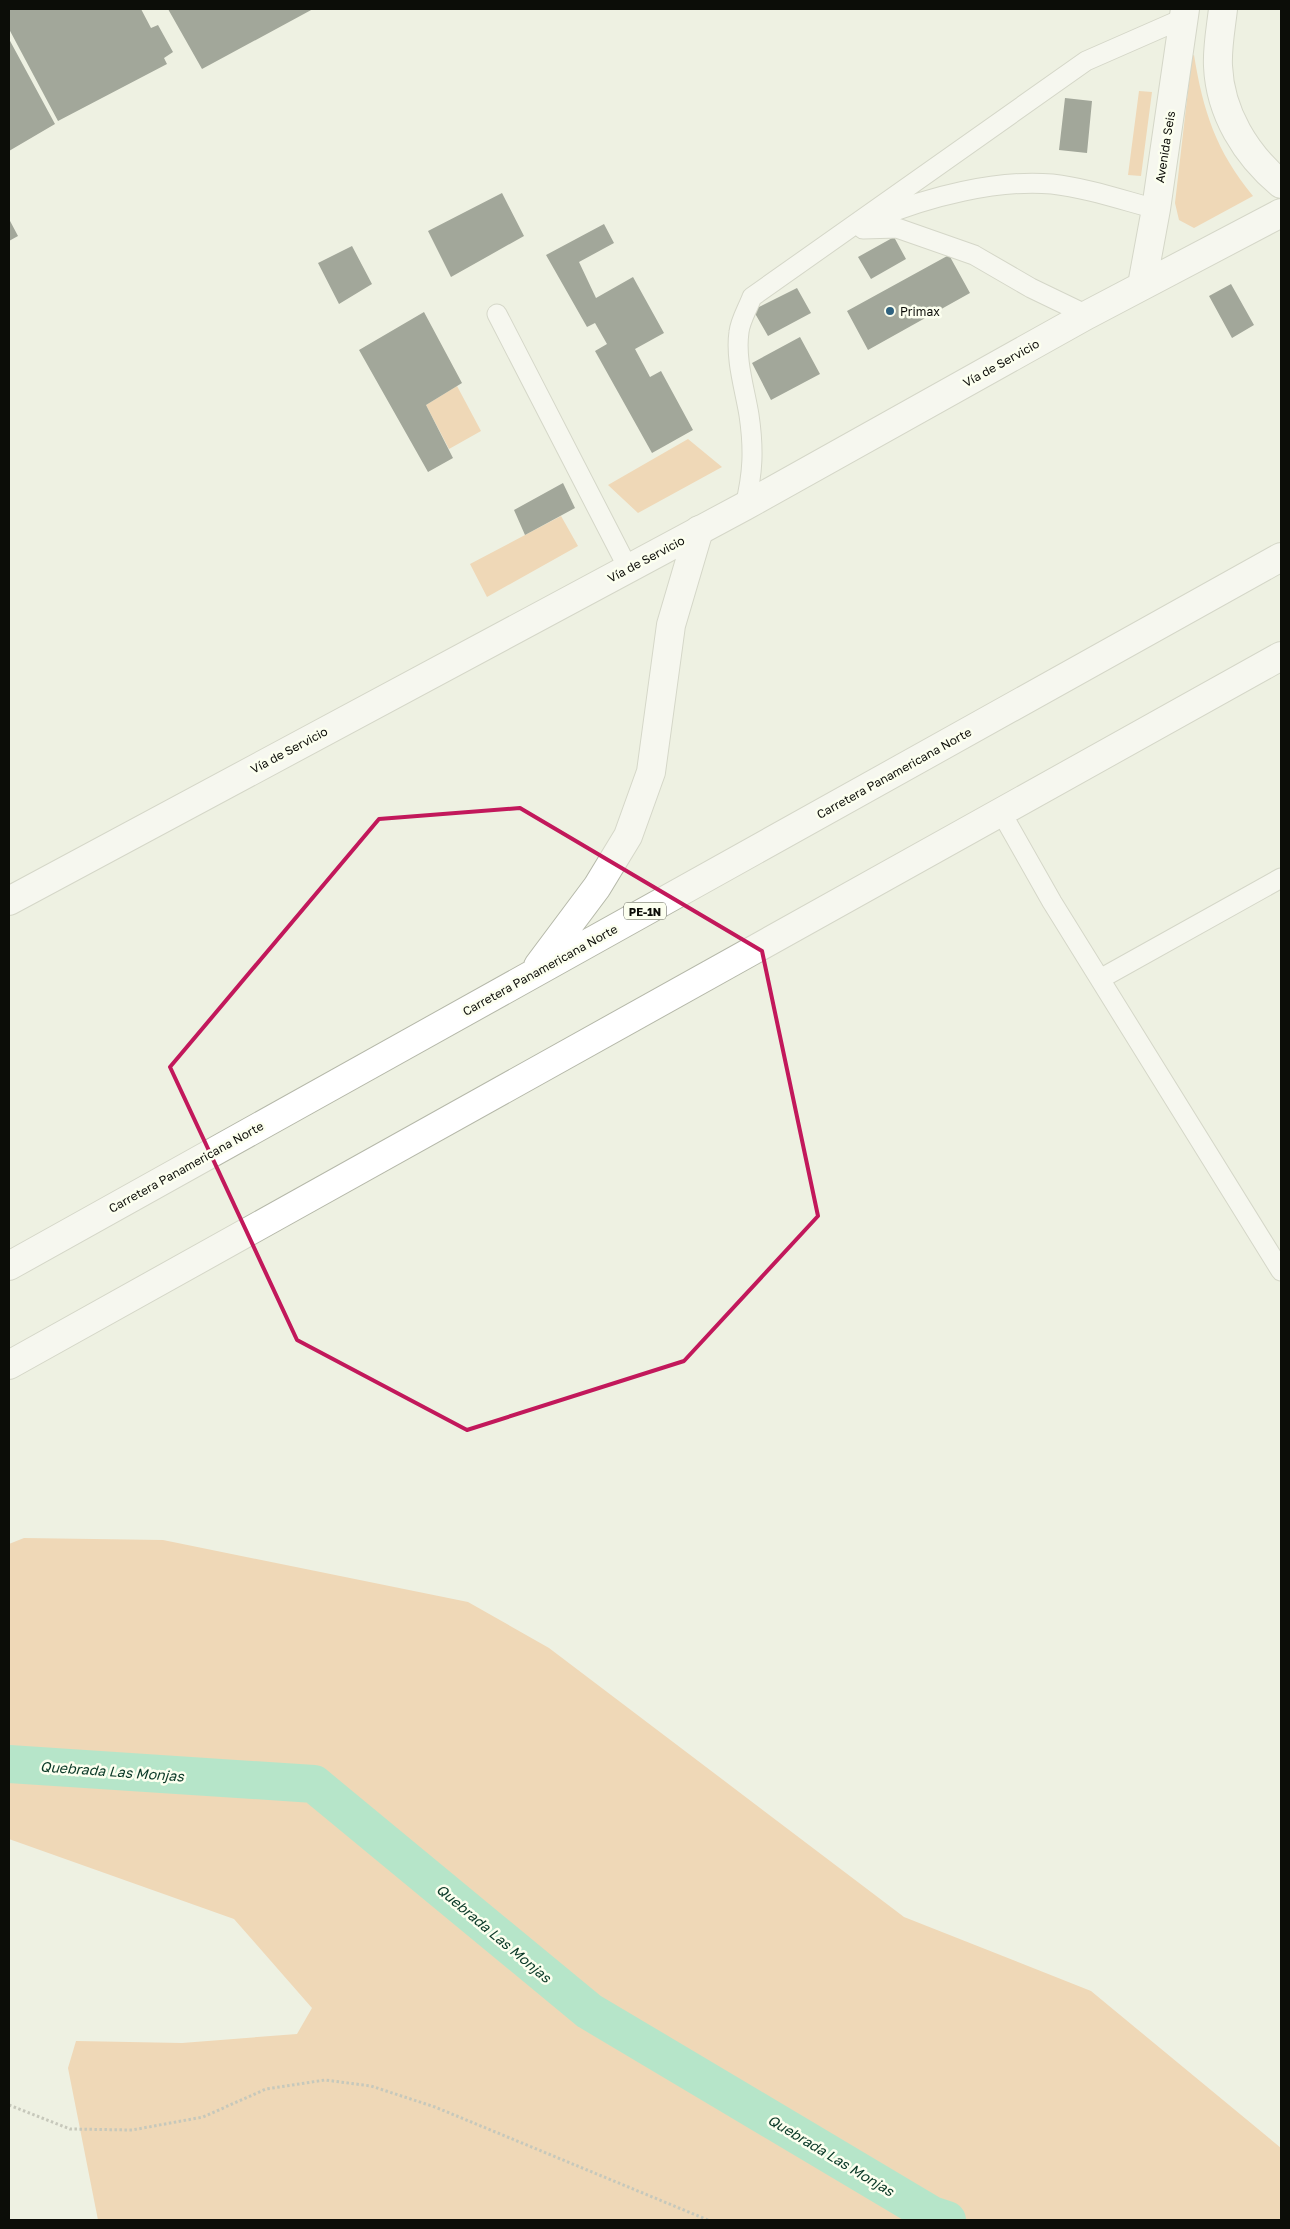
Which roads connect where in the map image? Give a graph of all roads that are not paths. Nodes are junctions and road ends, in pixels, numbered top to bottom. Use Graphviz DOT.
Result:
graph roads {
  1 [pos="1223,9"];
  2 [pos="1184,13"];
  3 [pos="1281,184"];
  4 [pos="1156,209"];
  5 [pos="1281,213"];
  6 [pos="849,229"];
  7 [pos="1142,285"];
  8 [pos="497,314"];
  9 [pos="1086,315"];
  10 [pos="745,506"];
  11 [pos="699,530"];
  12 [pos="1281,557"];
  13 [pos="628,568"];
  14 [pos="1281,656"];
  15 [pos="1000,812"];
  16 [pos="1281,878"];
  17 [pos="9,900"];
  18 [pos="531,975"];
  19 [pos="1100,979"];
  20 [pos="9,1266"];
  21 [pos="1281,1271"];
  22 [pos="9,1365"];
  1 -- 3 [label="main road"];
  2 -- 4 [label="main road, Avenida Seis"];
  2 -- 6 [label="lane"];
  4 -- 6 [label="lane"];
  4 -- 7 [label="main road, Avenida Seis"];
  5 -- 7 [label="main road, Vía de Servicio"];
  6 -- 9 [label="lane"];
  6 -- 10 [label="lane"];
  7 -- 9 [label="main road, Vía de Servicio"];
  8 -- 13 [label="lane"];
  9 -- 10 [label="main road, Vía de Servicio"];
  10 -- 11 [label="main road, Vía de Servicio"];
  11 -- 13 [label="main road, Vía de Servicio"];
  11 -- 18 [label="main road"];
  12 -- 18 [label="main road, Carretera Panamericana Norte / PE-1N"];
  13 -- 17 [label="main road, Vía de Servicio"];
  14 -- 15 [label="main road"];
  15 -- 19 [label="lane"];
  15 -- 22 [label="main road"];
  16 -- 19 [label="lane"];
  18 -- 20 [label="main road, Carretera Panamericana Norte / PE-1N"];
  19 -- 21 [label="lane"];
}
